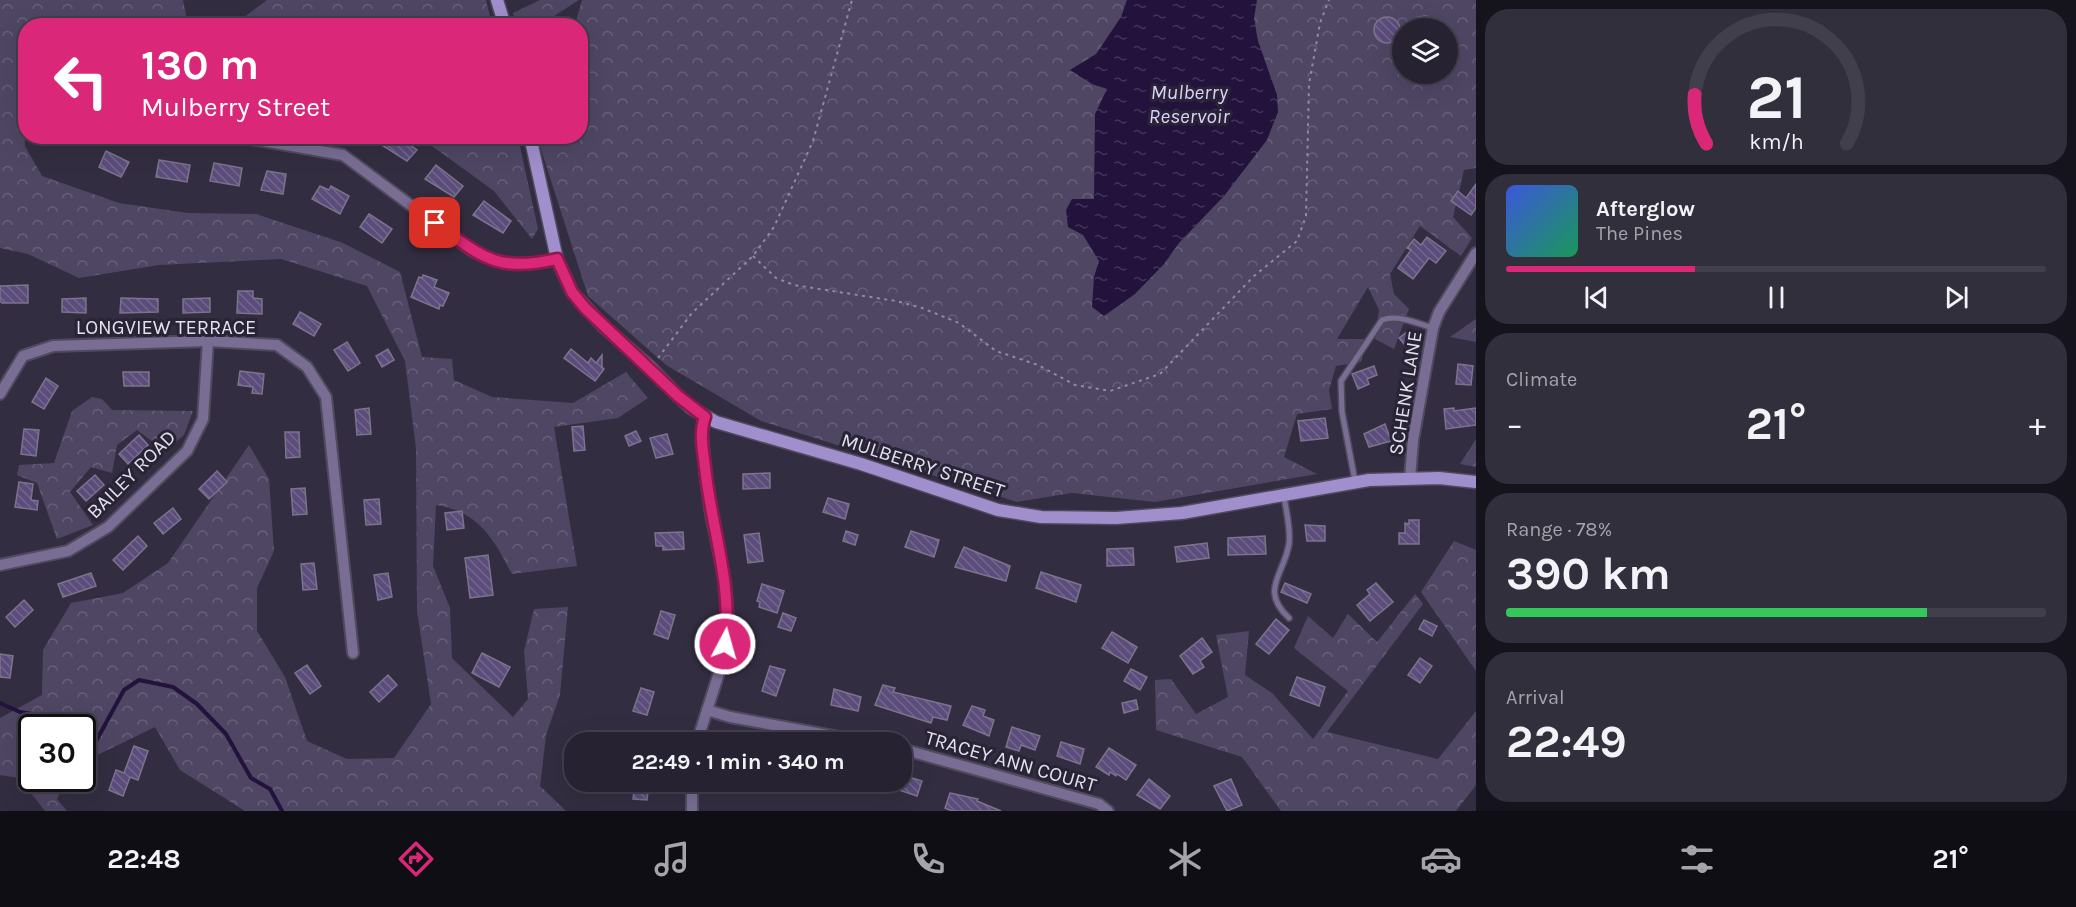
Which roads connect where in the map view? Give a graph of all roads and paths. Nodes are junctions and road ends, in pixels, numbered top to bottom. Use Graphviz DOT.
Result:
graph roads {
  1 [pos="497,0"];
  2 [pos="852,0"];
  3 [pos="1329,0"];
  4 [pos="503,18"];
  5 [pos="280,144"];
  6 [pos="532,144"];
  7 [pos="1476,253"];
  8 [pos="753,256"];
  9 [pos="557,259"];
  10 [pos="1433,328"];
  11 [pos="208,341"];
  12 [pos="650,367"];
  13 [pos="0,394"];
  14 [pos="705,417"];
  15 [pos="1410,477"];
  16 [pos="1355,481"];
  17 [pos="1476,482"];
  18 [pos="1284,494"];
  19 [pos="0,565"];
  20 [pos="1288,618"];
  21 [pos="353,653"];
  22 [pos="707,710"];
  23 [pos="700,732"];
  24 [pos="812,732"];
  25 [pos="912,752"];
  26 [pos="692,792"];
  27 [pos="692,811"];
  28 [pos="1108,811"];
  1 -- 4 [label="street"];
  2 -- 8 [label="path"];
  3 -- 8 [label="path"];
  5 -- 9 [label="street"];
  6 -- 9 [label="street, MULBERRY STREET"];
  7 -- 10 [label="street, SCHENK LANE"];
  8 -- 12 [label="path"];
  9 -- 12 [label="street, MULBERRY STREET"];
  10 -- 15 [label="street, SCHENK LANE"];
  10 -- 16 [label="lane"];
  11 -- 13 [label="street, LONGVIEW TERRACE"];
  11 -- 19 [label="street, BAILEY ROAD"];
  11 -- 21 [label="street, LONGVIEW TERRACE"];
  12 -- 14 [label="street, MULBERRY STREET"];
  14 -- 18 [label="street, MULBERRY STREET"];
  14 -- 22 [label="street"];
  15 -- 16 [label="street, MULBERRY STREET"];
  15 -- 17 [label="street, MULBERRY STREET"];
  16 -- 18 [label="street, MULBERRY STREET"];
  18 -- 20 [label="lane"];
  22 -- 23 [label="street"];
  22 -- 24 [label="street"];
  25 -- 28 [label="street, TRACEY ANN COURT"];
  26 -- 27 [label="street"];
}
